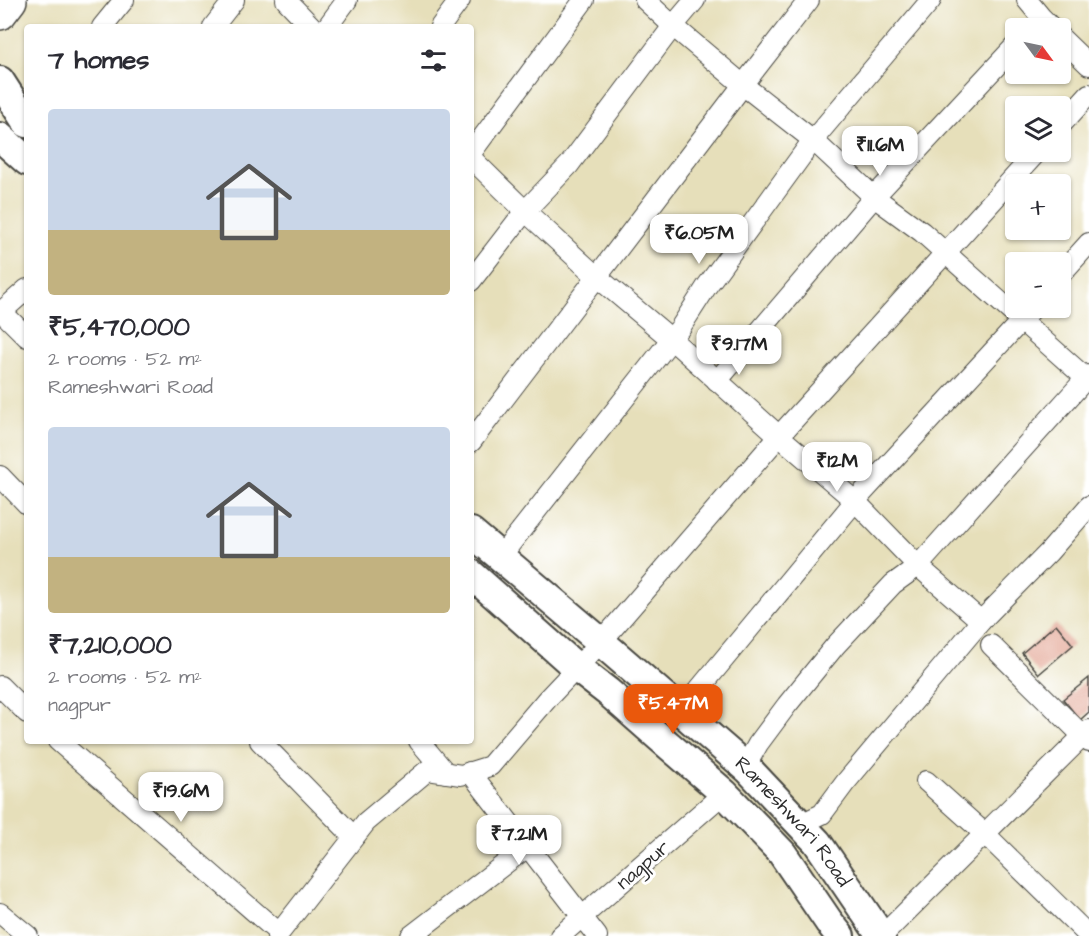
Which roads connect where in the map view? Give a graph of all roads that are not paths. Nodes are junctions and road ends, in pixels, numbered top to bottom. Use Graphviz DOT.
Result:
graph roads {
  1 [pos="10,0"];
  2 [pos="124,0"];
  3 [pos="234,0"];
  4 [pos="286,0"];
  5 [pos="347,0"];
  6 [pos="460,0"];
  7 [pos="584,0"];
  8 [pos="645,0"];
  9 [pos="695,0"];
  10 [pos="809,0"];
  11 [pos="931,0"];
  12 [pos="1027,0"];
  13 [pos="0,13"];
  14 [pos="1037,18"];
  15 [pos="104,24"];
  16 [pos="215,24"];
  17 [pos="309,24"];
  18 [pos="329,24"];
  19 [pos="442,24"];
  20 [pos="673,26"];
  21 [pos="1071,48"];
  22 [pos="1005,57"];
  23 [pos="1089,65"];
  24 [pos="0,81"];
  25 [pos="742,85"];
  26 [pos="1089,94"];
  27 [pos="1071,114"];
  28 [pos="24,117"];
  29 [pos="0,137"];
  30 [pos="813,140"];
  31 [pos="474,149"];
  32 [pos="24,158"];
  33 [pos="474,161"];
  34 [pos="1028,162"];
  35 [pos="874,197"];
  36 [pos="525,212"];
  37 [pos="1089,243"];
  38 [pos="945,253"];
  39 [pos="1071,263"];
  40 [pos="596,276"];
  41 [pos="474,277"];
  42 [pos="24,292"];
  43 [pos="1005,298"];
  44 [pos="0,312"];
  45 [pos="1023,318"];
  46 [pos="1031,318"];
  47 [pos="24,334"];
  48 [pos="671,339"];
  49 [pos="1088,378"];
  50 [pos="717,381"];
  51 [pos="779,436"];
  52 [pos="474,437"];
  53 [pos="0,476"];
  54 [pos="24,501"];
  55 [pos="855,501"];
  56 [pos="1089,506"];
  57 [pos="474,535"];
  58 [pos="500,557"];
  59 [pos="918,566"];
  60 [pos="474,577"];
  61 [pos="981,621"];
  62 [pos="602,642"];
  63 [pos="991,645"];
  64 [pos="577,668"];
  65 [pos="0,687"];
  66 [pos="24,710"];
  67 [pos="681,711"];
  68 [pos="1087,736"];
  69 [pos="61,744"];
  70 [pos="263,744"];
  71 [pos="422,744"];
  72 [pos="745,767"];
  73 [pos="470,772"];
  74 [pos="446,773"];
  75 [pos="926,781"];
  76 [pos="724,793"];
  77 [pos="801,824"];
  78 [pos="985,834"];
  79 [pos="354,837"];
  80 [pos="527,847"];
  81 [pos="0,913"];
  82 [pos="582,918"];
  83 [pos="278,935"];
  84 [pos="28,936"];
  85 [pos="411,936"];
  86 [pos="561,936"];
  87 [pos="597,936"];
  88 [pos="840,936"];
  89 [pos="881,936"];
  90 [pos="1089,936"];
  1 -- 13 [label="highway"];
  2 -- 15 [label="street"];
  3 -- 16 [label="street"];
  4 -- 17 [label="street"];
  5 -- 18 [label="street"];
  6 -- 19 [label="street"];
  7 -- 31 [label="street"];
  8 -- 20 [label="street"];
  9 -- 20 [label="street"];
  10 -- 25 [label="street"];
  11 -- 30 [label="street"];
  12 -- 14 [label="street"];
  20 -- 25 [label="street"];
  20 -- 36 [label="street"];
  21 -- 23 [label="street"];
  22 -- 35 [label="street"];
  24 -- 28 [label="main road"];
  25 -- 30 [label="street"];
  25 -- 40 [label="street"];
  26 -- 27 [label="street"];
  29 -- 32 [label="main road"];
  30 -- 35 [label="street"];
  30 -- 48 [label="street"];
  33 -- 36 [label="street"];
  34 -- 38 [label="street"];
  35 -- 38 [label="street"];
  35 -- 50 [label="street"];
  36 -- 40 [label="street"];
  36 -- 41 [label="street"];
  37 -- 39 [label="street"];
  38 -- 43 [label="street"];
  38 -- 51 [label="street"];
  40 -- 48 [label="street"];
  40 -- 52 [label="street"];
  42 -- 44 [label="street"];
  44 -- 47 [label="street"];
  45 -- 55 [label="street"];
  46 -- 49 [label="street"];
  48 -- 50 [label="street"];
  48 -- 58 [label="street"];
  49 -- 59 [label="street"];
  50 -- 51 [label="street"];
  51 -- 55 [label="street"];
  51 -- 62 [label="street"];
  53 -- 54 [label="street"];
  55 -- 59 [label="street"];
  55 -- 67 [label="street"];
  56 -- 61 [label="street"];
  57 -- 58 [label="main road, Rameshwari Road"];
  58 -- 62 [label="main road, Rameshwari Road"];
  59 -- 61 [label="street"];
  59 -- 72 [label="street"];
  60 -- 64 [label="main road"];
  61 -- 77 [label="street"];
  62 -- 64 [label="street"];
  62 -- 67 [label="main road, Rameshwari Road"];
  63 -- 68 [label="street"];
  64 -- 73 [label="street"];
  64 -- 76 [label="main road"];
  65 -- 66 [label="street"];
  67 -- 72 [label="main road, Rameshwari Road"];
  68 -- 78 [label="street"];
  69 -- 83 [label="street"];
  70 -- 79 [label="street"];
  71 -- 74 [label="street"];
  72 -- 77 [label="main road, Rameshwari Road"];
  73 -- 74 [label="street"];
  73 -- 80 [label="street"];
  74 -- 79 [label="street"];
  75 -- 78 [label="street"];
  76 -- 82 [label="street, nagpur"];
  76 -- 88 [label="main road"];
  77 -- 89 [label="main road, Rameshwari Road"];
  78 -- 89 [label="street"];
  78 -- 90 [label="street"];
  79 -- 83 [label="street"];
  80 -- 82 [label="street"];
  80 -- 85 [label="street"];
  81 -- 84 [label="street"];
  82 -- 86 [label="street, nagpur"];
  82 -- 87 [label="street"];
}
